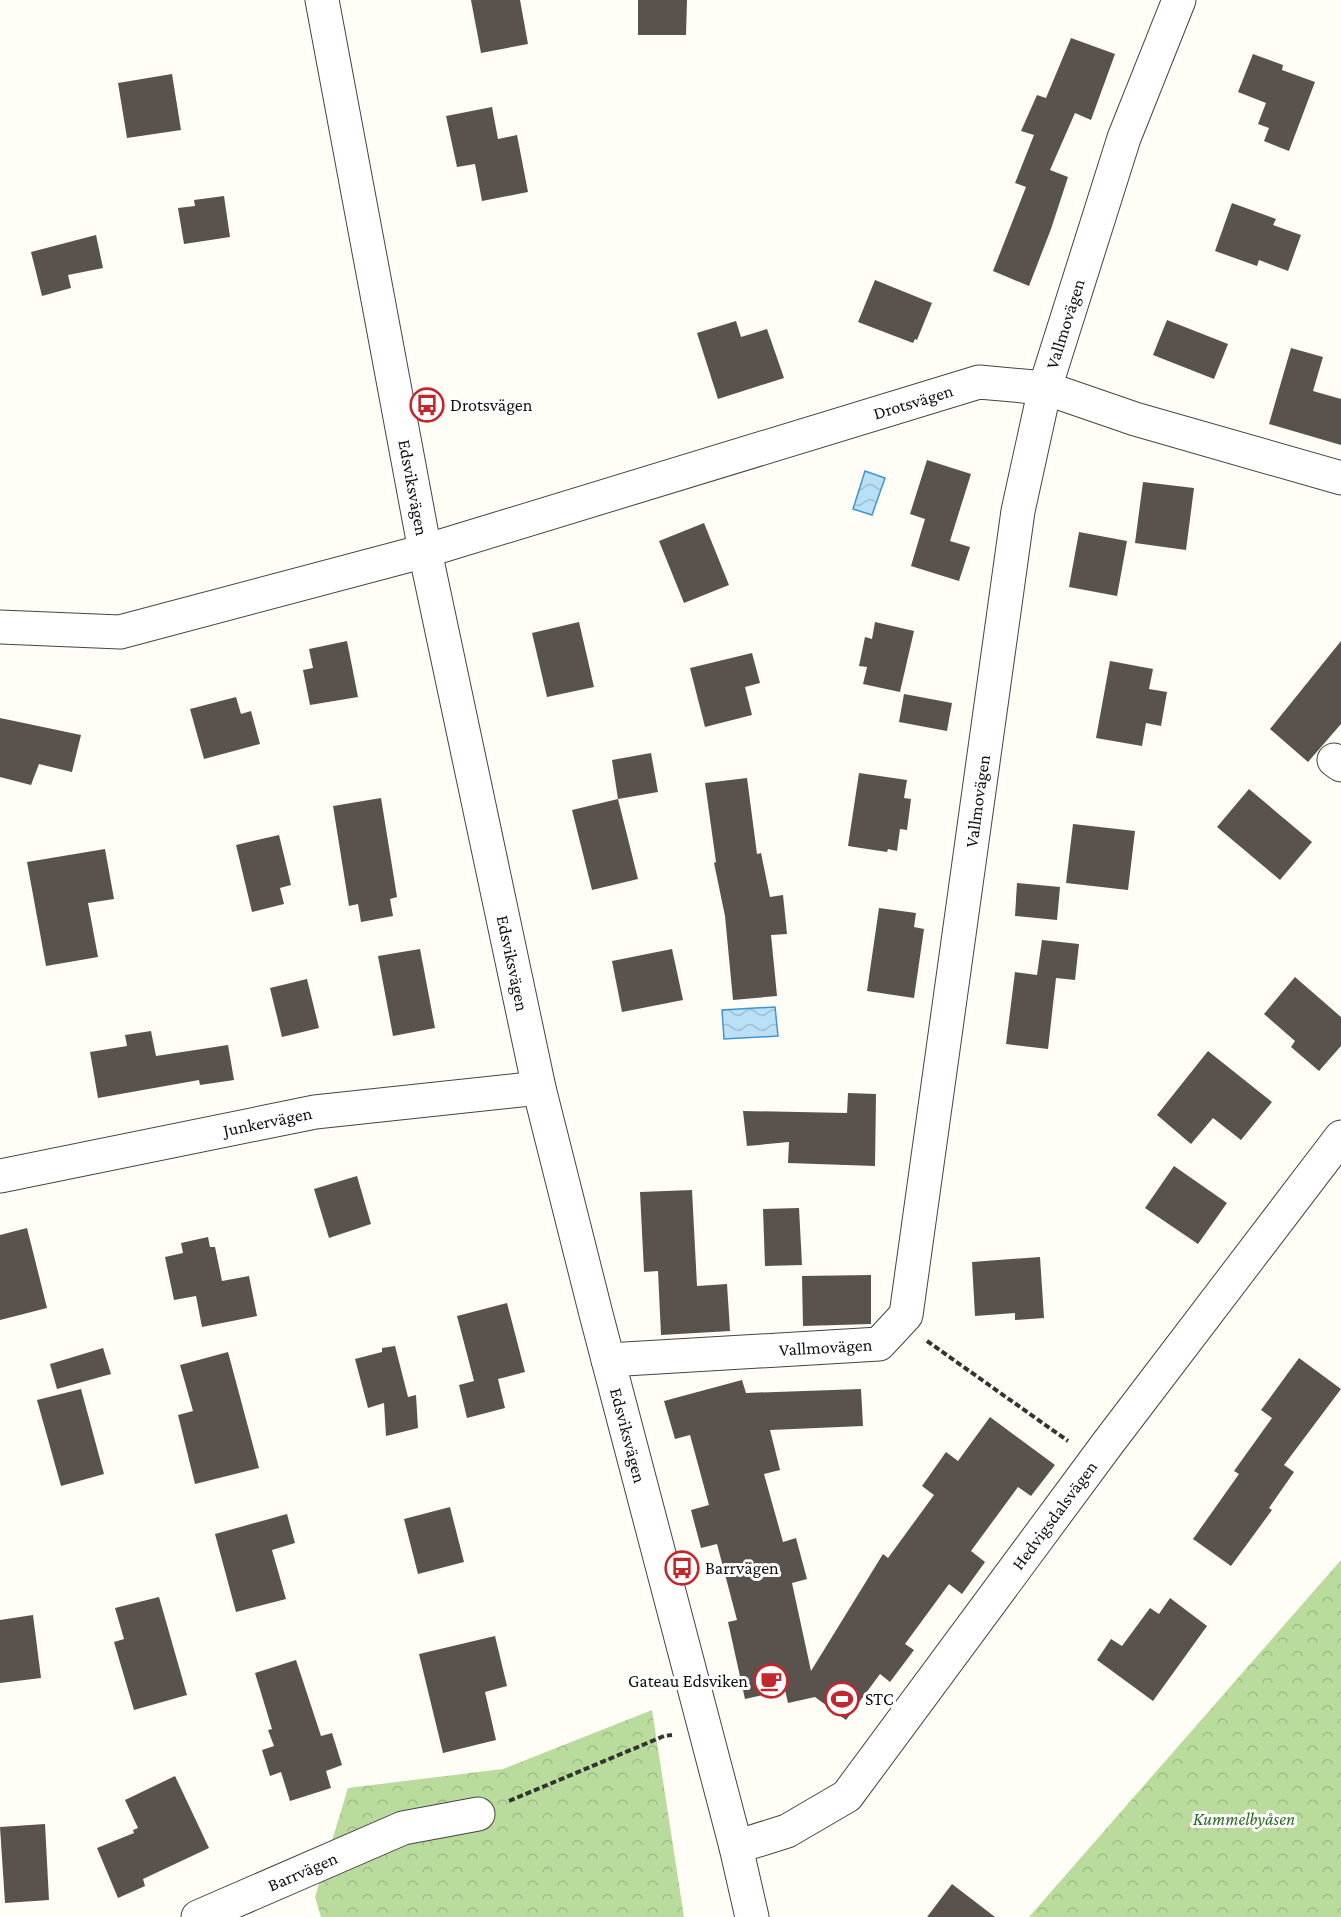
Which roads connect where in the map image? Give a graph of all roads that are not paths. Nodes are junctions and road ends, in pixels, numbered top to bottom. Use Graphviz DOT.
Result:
graph roads {
  1 [pos="322,0"];
  2 [pos="1179,0"];
  3 [pos="1045,388"];
  4 [pos="1341,478"];
  5 [pos="425,551"];
  6 [pos="0,627"];
  7 [pos="539,1088"];
  8 [pos="1341,1137"];
  9 [pos="0,1176"];
  10 [pos="608,1360"];
  11 [pos="478,1814"];
  12 [pos="736,1847"];
  13 [pos="198,1917"];
  14 [pos="752,1917"];
  1 -- 5 [label="street, Edsviksvägen"];
  2 -- 3 [label="street, Vallmovägen"];
  3 -- 4 [label="street, Drotsvägen"];
  3 -- 5 [label="street, Drotsvägen"];
  3 -- 10 [label="street, Vallmovägen"];
  5 -- 6 [label="street, Drotsvägen"];
  5 -- 7 [label="street, Edsviksvägen"];
  7 -- 9 [label="street, Junkervägen"];
  7 -- 10 [label="street, Edsviksvägen"];
  8 -- 12 [label="street, Hedvigsdalsvägen"];
  10 -- 12 [label="street, Edsviksvägen"];
  11 -- 13 [label="street, Barrvägen"];
  12 -- 14 [label="street, Edsviksvägen"];
}
